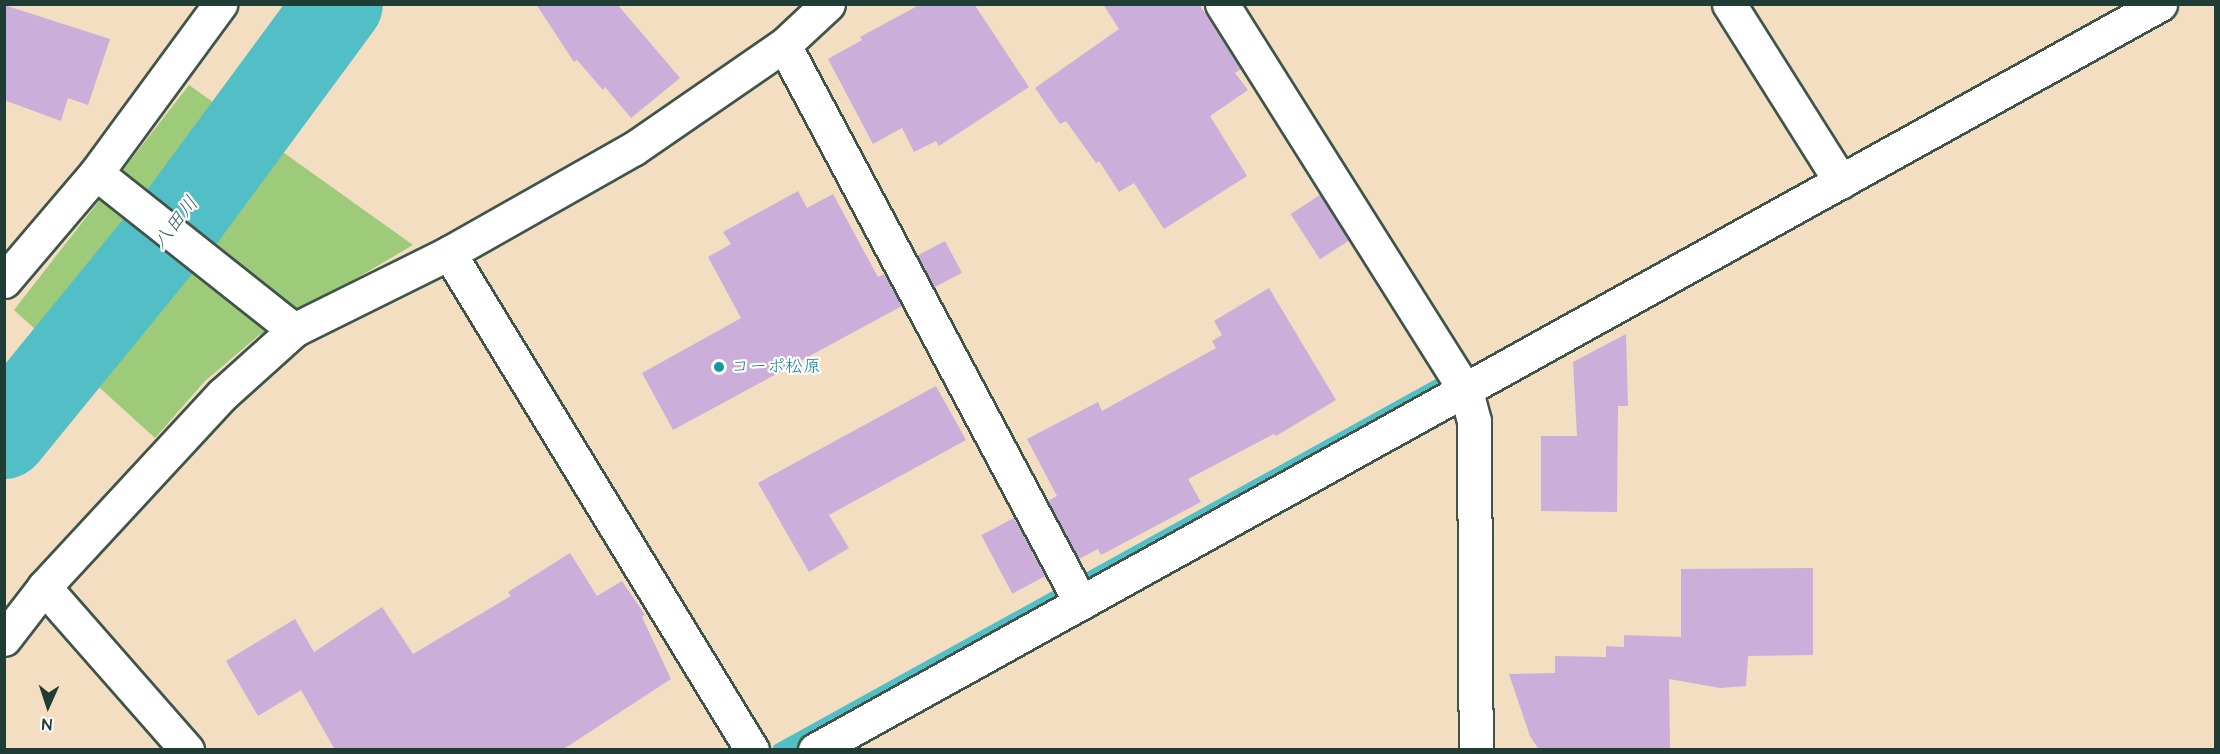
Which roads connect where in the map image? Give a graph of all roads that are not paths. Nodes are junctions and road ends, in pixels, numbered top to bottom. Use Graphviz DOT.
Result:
graph roads {
  1 [pos="220,4"];
  2 [pos="1222,4"];
  3 [pos="1729,4"];
  4 [pos="2160,4"];
  5 [pos="821,7"];
  6 [pos="784,45"];
  7 [pos="105,180"];
  8 [pos="1841,183"];
  9 [pos="449,253"];
  10 [pos="9,266"];
  11 [pos="294,330"];
  12 [pos="1466,390"];
  13 [pos="44,587"];
  14 [pos="1081,603"];
  15 [pos="4,639"];
  16 [pos="187,750"];
  17 [pos="752,750"];
  18 [pos="815,750"];
  19 [pos="1476,750"];
  1 -- 7 [label="street"];
  2 -- 12 [label="street"];
  3 -- 8 [label="street"];
  4 -- 8 [label="street"];
  5 -- 6 [label="street"];
  6 -- 9 [label="street"];
  6 -- 14 [label="street"];
  7 -- 10 [label="street"];
  7 -- 11 [label="street"];
  8 -- 12 [label="street"];
  9 -- 11 [label="street"];
  9 -- 17 [label="street"];
  11 -- 13 [label="street"];
  12 -- 14 [label="street"];
  12 -- 19 [label="street"];
  13 -- 15 [label="street"];
  13 -- 16 [label="street"];
  14 -- 18 [label="street"];
}
